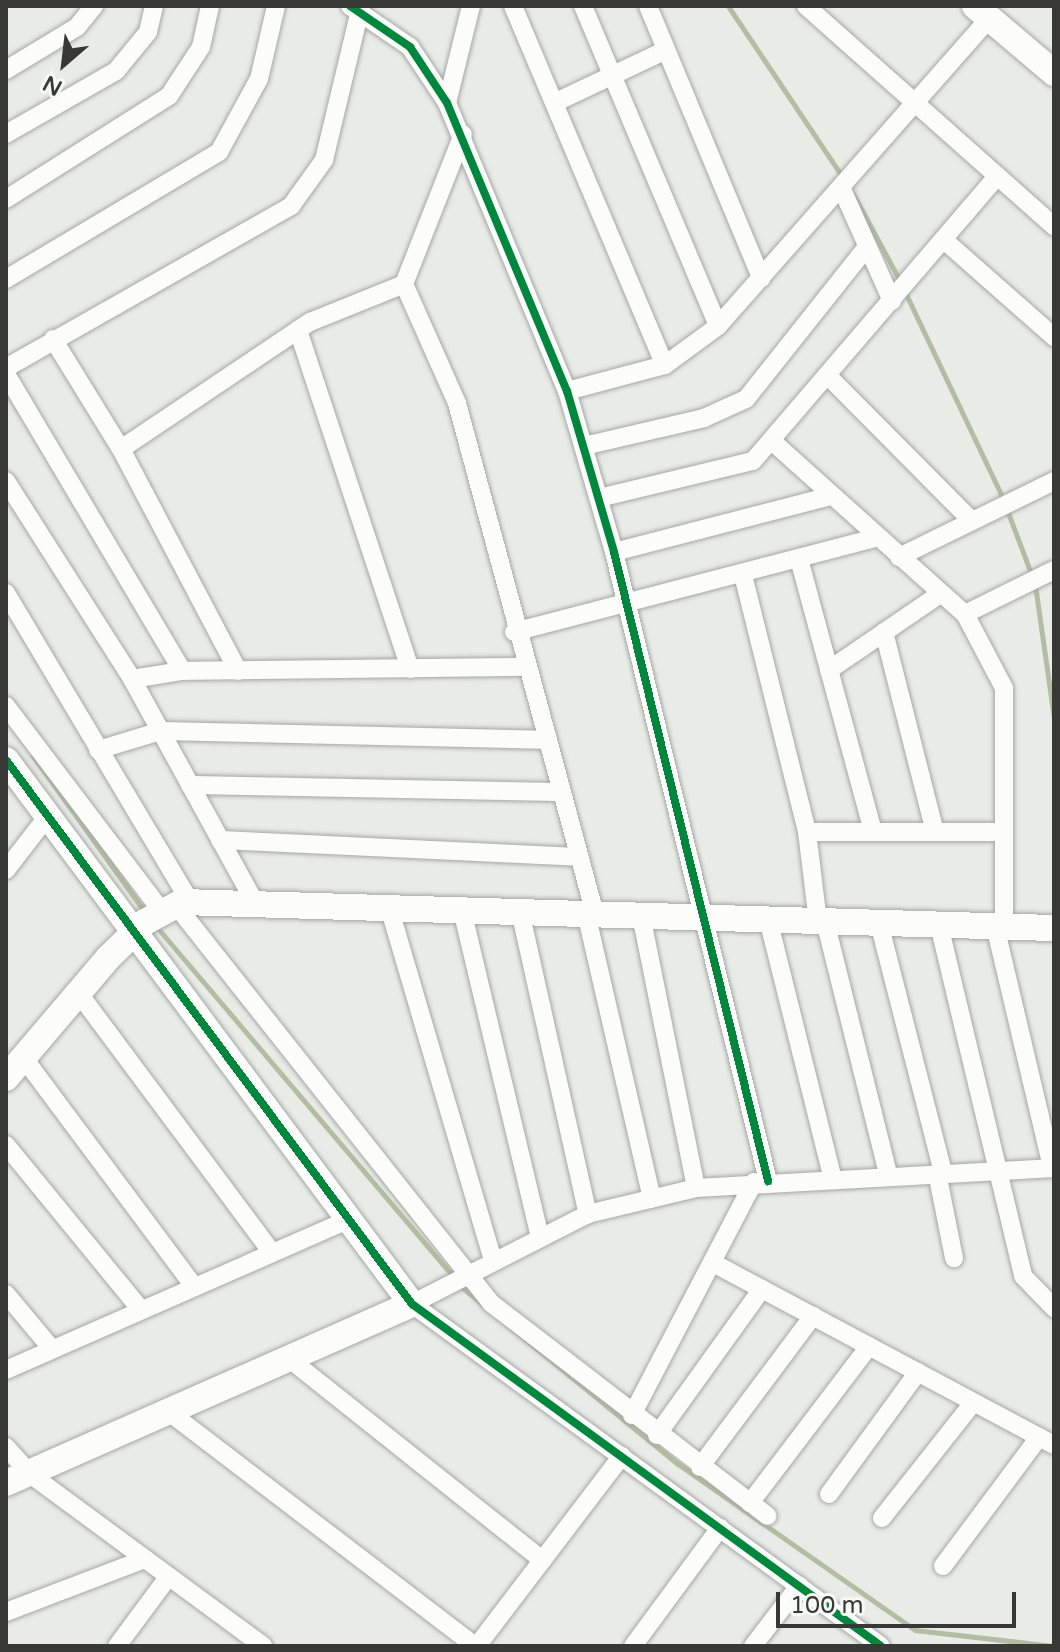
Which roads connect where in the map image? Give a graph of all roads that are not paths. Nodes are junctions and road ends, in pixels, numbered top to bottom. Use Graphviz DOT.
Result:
graph roads {
  1 [pos="94,6"];
  2 [pos="154,6"];
  3 [pos="210,6"];
  4 [pos="276,6"];
  5 [pos="471,6"];
  6 [pos="513,6"];
  7 [pos="583,6"];
  8 [pos="648,6"];
  9 [pos="806,6"];
  10 [pos="357,8"];
  11 [pos="983,12"];
  12 [pos="666,50"];
  13 [pos="6,70"];
  14 [pos="1054,73"];
  15 [pos="612,76"];
  16 [pos="447,103"];
  17 [pos="554,103"];
  18 [pos="915,106"];
  19 [pos="6,134"];
  20 [pos="463,134"];
  21 [pos="997,176"];
  22 [pos="843,185"];
  23 [pos="6,199"];
  24 [pos="1054,226"];
  25 [pos="944,240"];
  26 [pos="866,248"];
  27 [pos="761,278"];
  28 [pos="6,279"];
  29 [pos="404,284"];
  30 [pos="895,297"];
  31 [pos="718,326"];
  32 [pos="298,330"];
  33 [pos="1054,337"];
  34 [pos="53,339"];
  35 [pos="665,365"];
  36 [pos="6,371"];
  37 [pos="828,376"];
  38 [pos="567,391"];
  39 [pos="773,442"];
  40 [pos="584,446"];
  41 [pos="121,449"];
  42 [pos="6,481"];
  43 [pos="1054,481"];
  44 [pos="830,496"];
  45 [pos="599,498"];
  46 [pos="979,516"];
  47 [pos="875,538"];
  48 [pos="614,552"];
  49 [pos="899,557"];
  50 [pos="799,559"];
  51 [pos="1053,574"];
  52 [pos="743,575"];
  53 [pos="6,593"];
  54 [pos="937,596"];
  55 [pos="627,601"];
  56 [pos="965,614"];
  57 [pos="514,632"];
  58 [pos="884,632"];
  59 [pos="523,667"];
  60 [pos="410,669"];
  61 [pos="829,670"];
  62 [pos="182,671"];
  63 [pos="238,671"];
  64 [pos="132,679"];
  65 [pos="6,706"];
  66 [pos="161,731"];
  67 [pos="545,740"];
  68 [pos="98,750"];
  69 [pos="6,760"];
  70 [pos="190,785"];
  71 [pos="561,792"];
  72 [pos="47,817"];
  73 [pos="807,832"];
  74 [pos="873,832"];
  75 [pos="935,832"];
  76 [pos="1004,832"];
  77 [pos="220,840"];
  78 [pos="580,857"];
  79 [pos="6,870"];
  80 [pos="255,903"];
  81 [pos="389,907"];
  82 [pos="462,910"];
  83 [pos="520,911"];
  84 [pos="161,914"];
  85 [pos="591,914"];
  86 [pos="641,915"];
  87 [pos="704,917"];
  88 [pos="768,919"];
  89 [pos="822,921"];
  90 [pos="879,923"];
  91 [pos="939,925"];
  92 [pos="999,926"];
  93 [pos="1054,928"];
  94 [pos="77,991"];
  95 [pos="23,1057"];
  96 [pos="6,1078"];
  97 [pos="6,1145"];
  98 [pos="1053,1168"];
  99 [pos="1001,1170"];
  100 [pos="940,1173"];
  101 [pos="888,1174"];
  102 [pos="832,1175"];
  103 [pos="761,1182"];
  104 [pos="696,1188"];
  105 [pos="652,1198"];
  106 [pos="588,1214"];
  107 [pos="346,1221"];
  108 [pos="540,1237"];
  109 [pos="270,1250"];
  110 [pos="954,1258"];
  111 [pos="493,1260"];
  112 [pos="715,1264"];
  113 [pos="468,1275"];
  114 [pos="193,1285"];
  115 [pos="762,1289"];
  116 [pos="6,1294"];
  117 [pos="423,1300"];
  118 [pos="1054,1308"];
  119 [pos="140,1309"];
  120 [pos="813,1316"];
  121 [pos="869,1346"];
  122 [pos="52,1349"];
  123 [pos="292,1361"];
  124 [pos="6,1370"];
  125 [pos="918,1372"];
  126 [pos="972,1404"];
  127 [pos="173,1415"];
  128 [pos="632,1415"];
  129 [pos="657,1435"];
  130 [pos="1046,1441"];
  131 [pos="6,1447"];
  132 [pos="622,1456"];
  133 [pos="700,1467"];
  134 [pos="18,1479"];
  135 [pos="829,1494"];
  136 [pos="750,1503"];
  137 [pos="768,1516"];
  138 [pos="882,1518"];
  139 [pos="720,1528"];
  140 [pos="145,1559"];
  141 [pos="542,1560"];
  142 [pos="943,1566"];
  143 [pos="169,1576"];
  144 [pos="799,1586"];
  145 [pos="6,1612"];
  146 [pos="877,1645"];
  147 [pos="117,1646"];
  148 [pos="263,1646"];
  149 [pos="476,1646"];
  150 [pos="633,1646"];
  151 [pos="753,1646"];
  1 -- 13 [label="street"];
  2 -- 19 [label="street"];
  3 -- 23 [label="street"];
  4 -- 28 [label="street"];
  5 -- 16 [label="street"];
  6 -- 17 [label="street"];
  7 -- 15 [label="street"];
  8 -- 12 [label="street"];
  9 -- 18 [label="street"];
  10 -- 16 [label="street"];
  10 -- 34 [label="street"];
  11 -- 14 [label="street"];
  11 -- 18 [label="street"];
  12 -- 15 [label="street"];
  12 -- 27 [label="street"];
  15 -- 17 [label="street"];
  15 -- 31 [label="street"];
  16 -- 20 [label="street"];
  17 -- 35 [label="street"];
  18 -- 21 [label="street"];
  18 -- 22 [label="street"];
  20 -- 29 [label="street"];
  20 -- 38 [label="street"];
  21 -- 24 [label="street"];
  21 -- 25 [label="street"];
  22 -- 26 [label="street"];
  22 -- 27 [label="street"];
  25 -- 30 [label="street"];
  25 -- 33 [label="street"];
  26 -- 30 [label="street"];
  26 -- 40 [label="street"];
  27 -- 31 [label="street"];
  29 -- 32 [label="street"];
  29 -- 57 [label="street"];
  30 -- 37 [label="street"];
  31 -- 35 [label="street"];
  32 -- 41 [label="street"];
  32 -- 60 [label="street"];
  34 -- 36 [label="street"];
  34 -- 41 [label="street"];
  35 -- 38 [label="street"];
  36 -- 62 [label="street"];
  37 -- 39 [label="street"];
  37 -- 46 [label="street"];
  38 -- 40 [label="street"];
  39 -- 44 [label="street"];
  39 -- 45 [label="street"];
  40 -- 45 [label="street"];
  41 -- 63 [label="street"];
  42 -- 64 [label="street"];
  43 -- 46 [label="street"];
  44 -- 47 [label="street"];
  44 -- 48 [label="street"];
  45 -- 48 [label="street"];
  46 -- 49 [label="street"];
  47 -- 49 [label="street"];
  47 -- 50 [label="street"];
  48 -- 55 [label="street"];
  49 -- 54 [label="street"];
  50 -- 52 [label="street"];
  50 -- 61 [label="street"];
  51 -- 56 [label="street"];
  52 -- 55 [label="street"];
  52 -- 73 [label="street"];
  53 -- 68 [label="street"];
  54 -- 56 [label="street"];
  54 -- 58 [label="street"];
  55 -- 57 [label="street"];
  55 -- 87 [label="street"];
  56 -- 76 [label="street"];
  57 -- 59 [label="street"];
  58 -- 61 [label="street"];
  58 -- 75 [label="street"];
  59 -- 60 [label="street"];
  59 -- 67 [label="street"];
  60 -- 63 [label="street"];
  61 -- 74 [label="street"];
  62 -- 63 [label="street"];
  62 -- 64 [label="street"];
  64 -- 66 [label="street"];
  65 -- 84 [label="street"];
  66 -- 67 [label="street"];
  66 -- 68 [label="street"];
  66 -- 70 [label="street"];
  67 -- 71 [label="street"];
  68 -- 84 [label="street"];
  69 -- 72 [label="street"];
  70 -- 71 [label="street"];
  70 -- 77 [label="street"];
  71 -- 78 [label="street"];
  72 -- 79 [label="street"];
  72 -- 84 [label="street"];
  73 -- 74 [label="street"];
  73 -- 89 [label="street"];
  74 -- 75 [label="street"];
  75 -- 76 [label="street"];
  76 -- 92 [label="street"];
  77 -- 78 [label="street"];
  77 -- 80 [label="street"];
  78 -- 85 [label="street"];
  80 -- 81 [label="street"];
  80 -- 84 [label="street"];
  81 -- 82 [label="street"];
  81 -- 111 [label="street"];
  82 -- 83 [label="street"];
  82 -- 108 [label="street"];
  83 -- 85 [label="street"];
  83 -- 106 [label="street"];
  84 -- 94 [label="street"];
  84 -- 107 [label="street"];
  84 -- 113 [label="street"];
  85 -- 86 [label="street"];
  85 -- 105 [label="street"];
  86 -- 87 [label="street"];
  86 -- 104 [label="street"];
  87 -- 88 [label="street"];
  87 -- 103 [label="street"];
  88 -- 89 [label="street"];
  88 -- 102 [label="street"];
  89 -- 90 [label="street"];
  89 -- 101 [label="street"];
  90 -- 91 [label="street"];
  90 -- 100 [label="street"];
  91 -- 92 [label="street"];
  91 -- 99 [label="street"];
  92 -- 93 [label="street"];
  92 -- 98 [label="street"];
  94 -- 95 [label="street"];
  94 -- 109 [label="street"];
  95 -- 96 [label="street"];
  95 -- 114 [label="street"];
  97 -- 119 [label="street"];
  98 -- 99 [label="street"];
  99 -- 100 [label="street"];
  99 -- 118 [label="street"];
  100 -- 101 [label="street"];
  100 -- 110 [label="street"];
  101 -- 102 [label="street"];
  102 -- 103 [label="street"];
  103 -- 104 [label="street"];
  103 -- 112 [label="street"];
  104 -- 105 [label="street"];
  105 -- 106 [label="street"];
  106 -- 108 [label="street"];
  107 -- 109 [label="street"];
  107 -- 117 [label="street"];
  108 -- 111 [label="street"];
  109 -- 114 [label="street"];
  111 -- 113 [label="street"];
  112 -- 115 [label="street"];
  112 -- 128 [label="street"];
  113 -- 117 [label="street"];
  113 -- 128 [label="street"];
  114 -- 119 [label="street"];
  115 -- 120 [label="street"];
  115 -- 129 [label="street"];
  116 -- 122 [label="street"];
  117 -- 123 [label="street"];
  117 -- 132 [label="street"];
  119 -- 122 [label="street"];
  120 -- 121 [label="street"];
  120 -- 133 [label="street"];
  121 -- 125 [label="street"];
  121 -- 136 [label="street"];
  122 -- 124 [label="street"];
  123 -- 127 [label="street"];
  123 -- 141 [label="street"];
  125 -- 126 [label="street"];
  125 -- 135 [label="street"];
  126 -- 130 [label="street"];
  126 -- 138 [label="street"];
  127 -- 134 [label="street"];
  127 -- 149 [label="street"];
  128 -- 129 [label="street"];
  129 -- 133 [label="street"];
  130 -- 142 [label="street"];
  131 -- 134 [label="street"];
  132 -- 139 [label="street"];
  132 -- 141 [label="street"];
  133 -- 136 [label="street"];
  134 -- 140 [label="street"];
  136 -- 137 [label="street"];
  139 -- 144 [label="street"];
  139 -- 150 [label="street"];
  140 -- 143 [label="street"];
  140 -- 145 [label="street"];
  141 -- 149 [label="street"];
  143 -- 147 [label="street"];
  143 -- 148 [label="street"];
  144 -- 146 [label="street"];
  144 -- 151 [label="street"];
}
